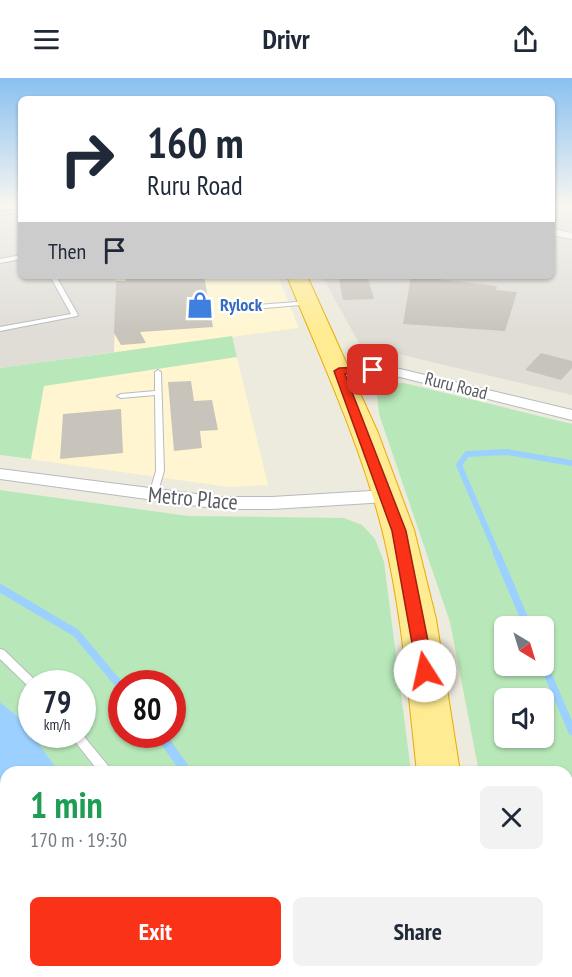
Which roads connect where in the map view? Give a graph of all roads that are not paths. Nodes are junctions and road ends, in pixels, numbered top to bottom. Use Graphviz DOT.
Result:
graph roads {
  1 [pos="18,258"];
  2 [pos="0,261"];
  3 [pos="55,279"];
  4 [pos="298,279"];
  5 [pos="309,303"];
  6 [pos="232,309"];
  7 [pos="0,329"];
  8 [pos="339,371"];
  9 [pos="158,372"];
  10 [pos="158,393"];
  11 [pos="122,396"];
  12 [pos="572,415"];
  13 [pos="0,474"];
  14 [pos="153,495"];
  15 [pos="387,496"];
  16 [pos="0,653"];
  17 [pos="18,670"];
  18 [pos="87,748"];
  19 [pos="101,766"];
  20 [pos="438,766"];
  1 -- 2 [label="lane"];
  3 -- 7 [label="lane"];
  4 -- 5 [label="highway"];
  5 -- 6 [label="lane"];
  5 -- 8 [label="highway"];
  8 -- 12 [label="street, Ruru Road"];
  8 -- 15 [label="highway"];
  9 -- 10 [label="lane"];
  10 -- 11 [label="lane"];
  10 -- 14 [label="lane"];
  13 -- 14 [label="street, Metro Place"];
  14 -- 15 [label="street, Metro Place"];
  15 -- 20 [label="highway"];
  16 -- 17 [label="lane"];
  18 -- 19 [label="lane"];
}
